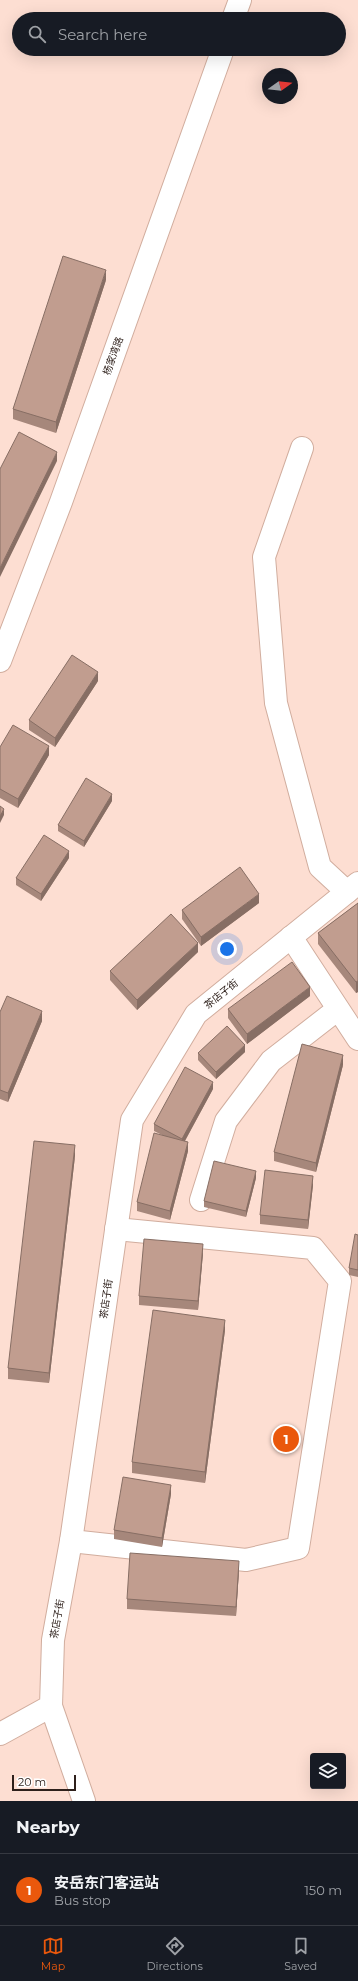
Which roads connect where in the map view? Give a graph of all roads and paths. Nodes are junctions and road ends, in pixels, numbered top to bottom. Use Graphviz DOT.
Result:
graph roads {
  1 [pos="240,0"];
  2 [pos="236,12"];
  3 [pos="220,56"];
  4 [pos="302,448"];
  5 [pos="0,661"];
  6 [pos="352,888"];
  7 [pos="291,937"];
  8 [pos="338,1009"];
  9 [pos="358,1039"];
  10 [pos="201,1200"];
  11 [pos="116,1229"];
  12 [pos="71,1541"];
  13 [pos="51,1706"];
  14 [pos="0,1734"];
  15 [pos="84,1801"];
  1 -- 2 [label="street"];
  3 -- 5 [label="street, 杨家湾路"];
  4 -- 6 [label="street"];
  6 -- 7 [label="street, 茶店子街"];
  7 -- 8 [label="street"];
  7 -- 11 [label="street, 茶店子街"];
  8 -- 9 [label="street"];
  8 -- 10 [label="street"];
  11 -- 12 [label="street, 茶店子街"];
  11 -- 12 [label="street"];
  12 -- 13 [label="street, 茶店子街"];
  13 -- 14 [label="street"];
  13 -- 15 [label="street, 茶店子街"];
}
